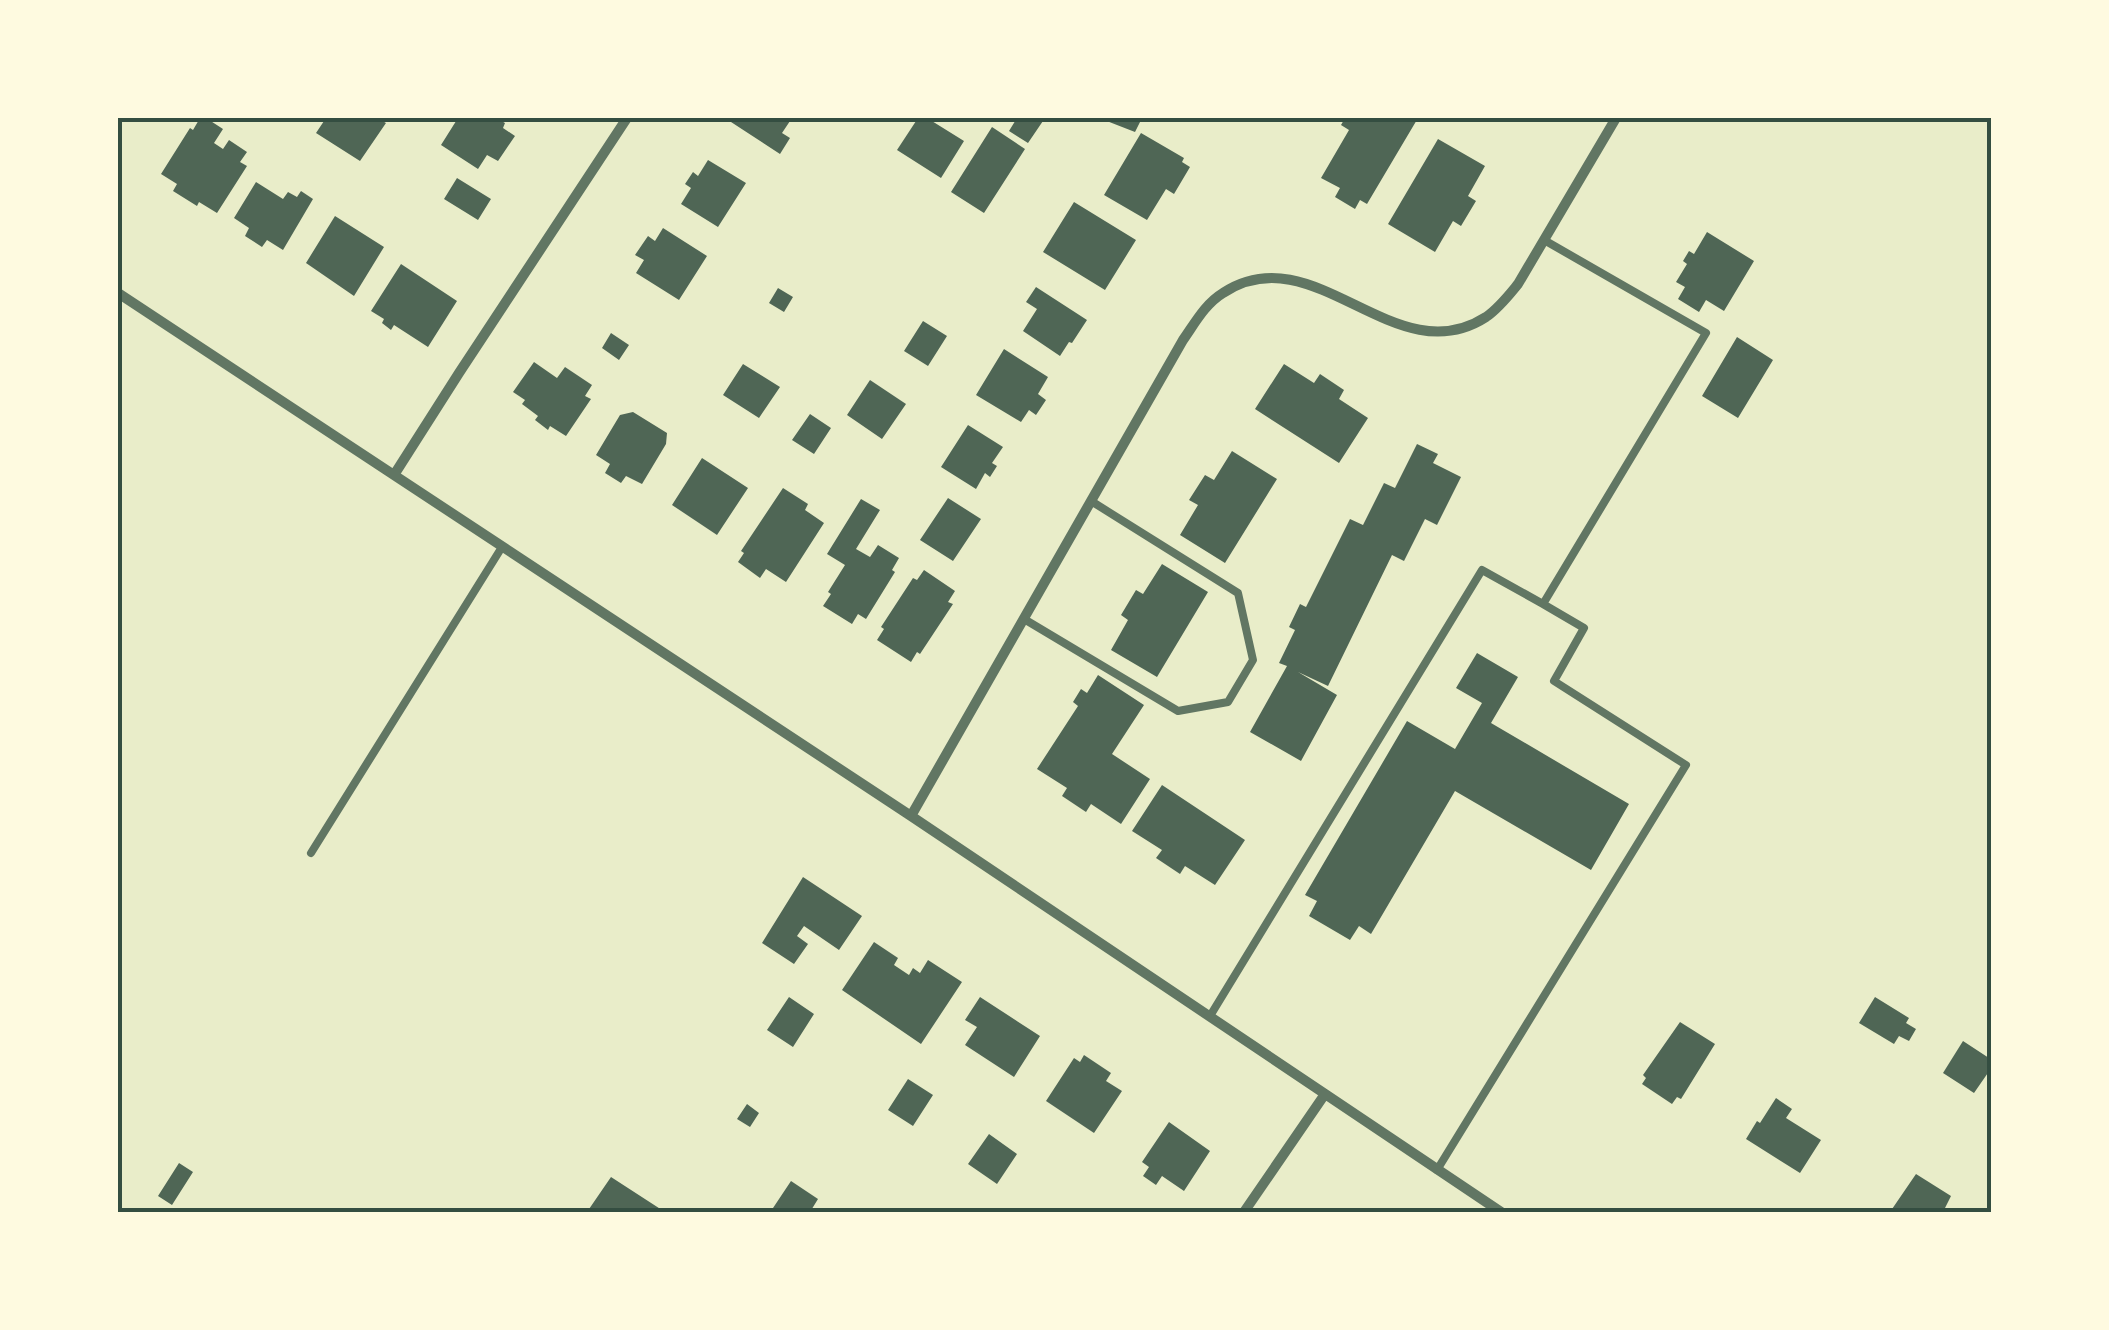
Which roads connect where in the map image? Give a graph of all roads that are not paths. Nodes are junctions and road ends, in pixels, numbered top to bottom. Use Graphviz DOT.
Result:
graph roads {
  1 [pos="627,118"];
  2 [pos="1616,118"];
  3 [pos="1544,240"];
  4 [pos="118,293"];
  5 [pos="394,475"];
  6 [pos="1091,501"];
  7 [pos="502,547"];
  8 [pos="1543,604"];
  9 [pos="1024,619"];
  10 [pos="911,816"];
  11 [pos="312,852"];
  12 [pos="1210,1016"];
  13 [pos="1325,1094"];
  14 [pos="1437,1170"];
  15 [pos="1244,1212"];
  16 [pos="1500,1212"];
  1 -- 5 [label="street"];
  2 -- 3 [label="street"];
  3 -- 6 [label="street"];
  3 -- 8 [label="lane"];
  4 -- 5 [label="street"];
  5 -- 7 [label="street"];
  6 -- 9 [label="street"];
  6 -- 9 [label="lane"];
  7 -- 10 [label="street"];
  7 -- 11 [label="lane"];
  8 -- 12 [label="lane"];
  8 -- 14 [label="lane"];
  9 -- 10 [label="street"];
  10 -- 12 [label="street"];
  12 -- 13 [label="street"];
  13 -- 14 [label="street"];
  13 -- 15 [label="street"];
  14 -- 16 [label="street"];
}
